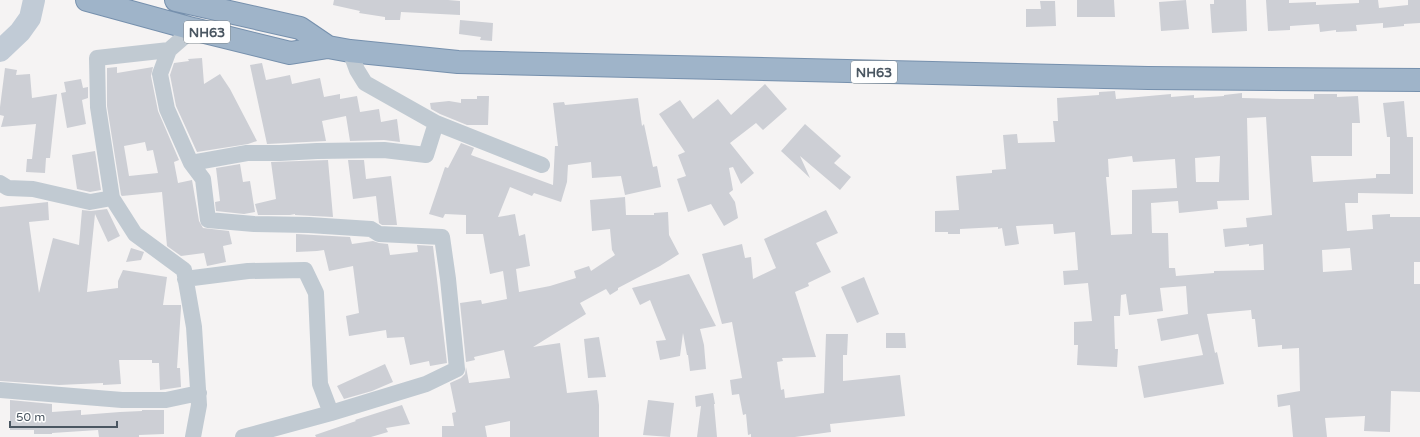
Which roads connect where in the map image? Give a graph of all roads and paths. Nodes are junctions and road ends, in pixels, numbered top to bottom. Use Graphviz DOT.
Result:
graph roads {
  1 [pos="87,0"];
  2 [pos="176,0"];
  3 [pos="34,2"];
  4 [pos="193,29"];
  5 [pos="0,34"];
  6 [pos="328,47"];
  7 [pos="169,50"];
  8 [pos="0,51"];
  9 [pos="350,51"];
  10 [pos="1420,80"];
  11 [pos="436,123"];
  12 [pos="191,163"];
  13 [pos="542,165"];
  14 [pos="0,183"];
  15 [pos="112,198"];
  16 [pos="186,279"];
  17 [pos="0,390"];
  18 [pos="199,393"];
  19 [pos="331,413"];
  20 [pos="193,437"];
  21 [pos="244,437"];
  1 -- 4 [label="highway, NH63"];
  2 -- 6 [label="highway, NH63"];
  3 -- 5 [label="main road"];
  3 -- 8 [label="main road"];
  4 -- 6 [label="highway, NH63"];
  4 -- 7 [label="street"];
  6 -- 9 [label="highway, NH63"];
  7 -- 12 [label="street"];
  7 -- 15 [label="street"];
  9 -- 10 [label="highway, NH63"];
  9 -- 11 [label="street"];
  11 -- 12 [label="street"];
  11 -- 13 [label="street"];
  12 -- 19 [label="street"];
  14 -- 15 [label="street"];
  15 -- 16 [label="street"];
  16 -- 18 [label="street"];
  16 -- 19 [label="street"];
  17 -- 18 [label="street"];
  18 -- 20 [label="street"];
  19 -- 21 [label="street"];
}
